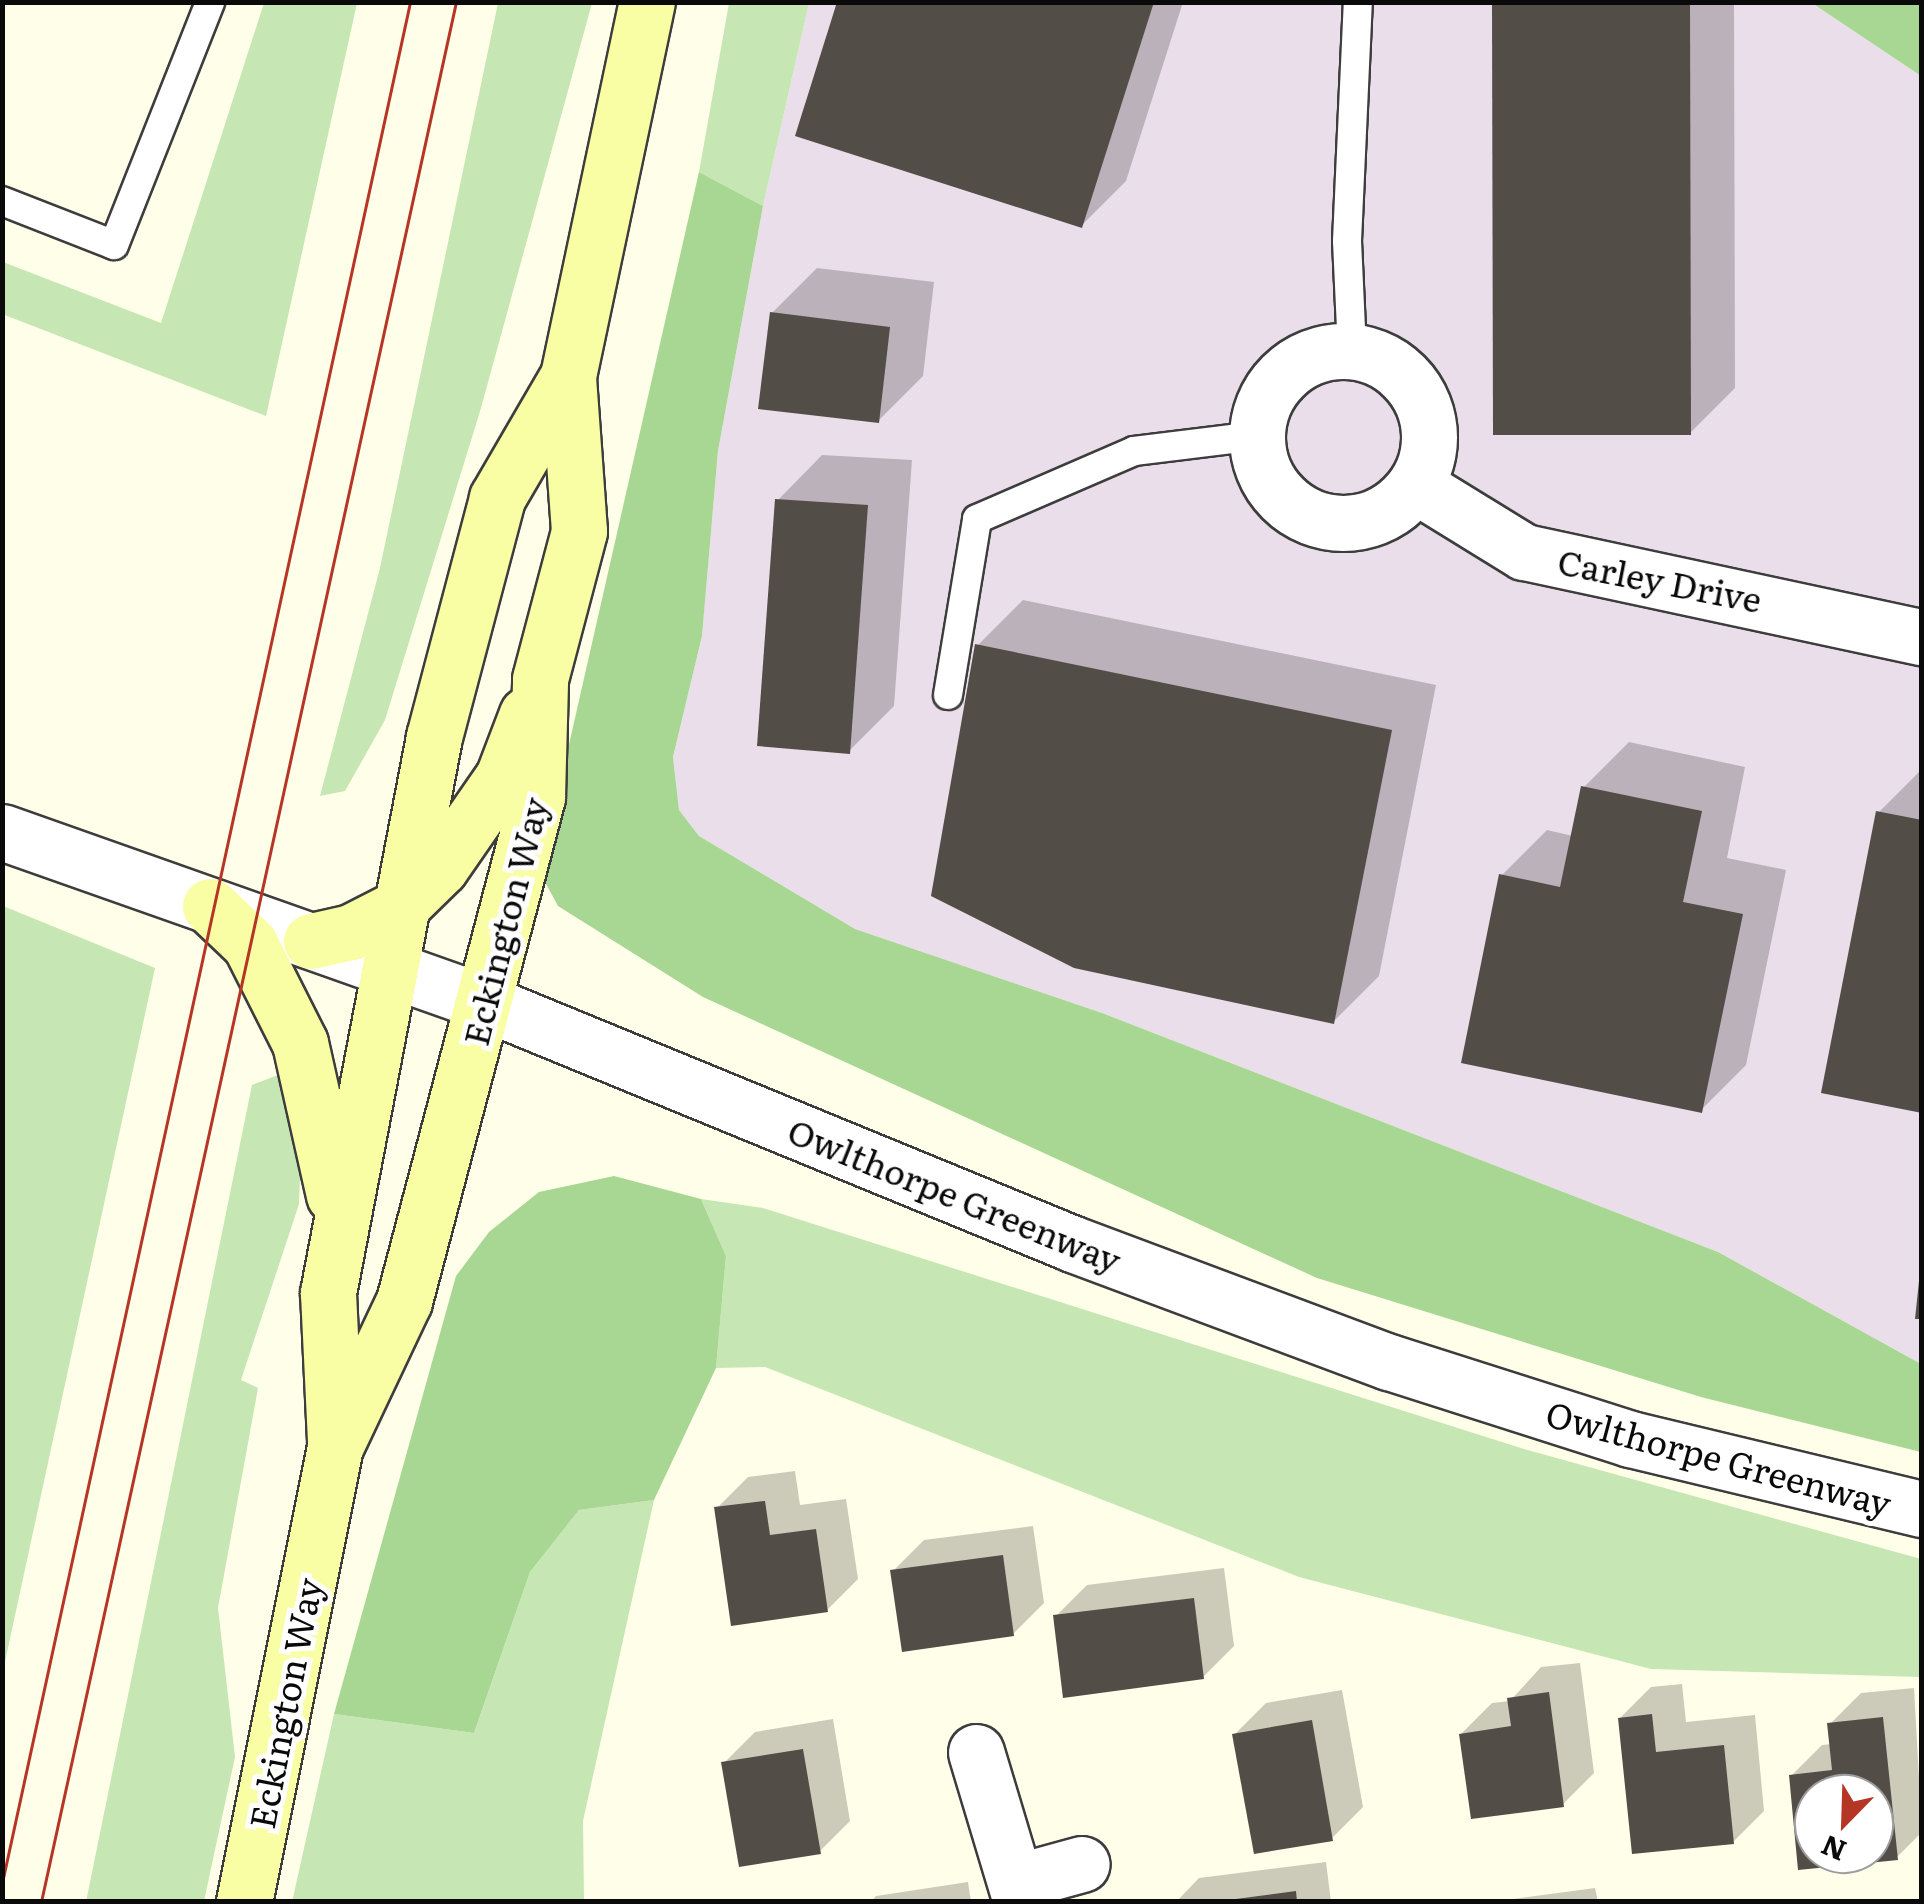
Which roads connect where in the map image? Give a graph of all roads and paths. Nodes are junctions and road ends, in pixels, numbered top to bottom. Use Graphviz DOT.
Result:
graph roads {
  1 [pos="210,2"];
  2 [pos="647,2"];
  3 [pos="1358,2"];
  4 [pos="2,201"];
  5 [pos="1352,351"];
  6 [pos="568,376"];
  7 [pos="1256,436"];
  8 [pos="1415,485"];
  9 [pos="1922,637"];
  10 [pos="540,679"];
  11 [pos="948,695"];
  12 [pos="2,832"];
  13 [pos="210,906"];
  14 [pos="400,907"];
  15 [pos="311,941"];
  16 [pos="388,968"];
  17 [pos="486,1003"];
  18 [pos="340,1228"];
  19 [pos="2,1244"];
  20 [pos="2,1336"];
  21 [pos="335,1446"];
  22 [pos="1922,1509"];
  23 [pos="976,1752"];
  24 [pos="1082,1864"];
  25 [pos="1018,1892"];
  26 [pos="244,1902"];
  1 -- 4 [label="lane"];
  2 -- 6 [label="main road, Eckington Way"];
  3 -- 5 [label="lane"];
  5 -- 7 [label="street"];
  5 -- 8 [label="street"];
  6 -- 10 [label="main road, Eckington Way"];
  6 -- 14 [label="main road, Eckington Way"];
  7 -- 8 [label="street"];
  7 -- 11 [label="lane"];
  8 -- 9 [label="street, Carley Drive"];
  10 -- 14 [label="main road"];
  10 -- 17 [label="main road, Eckington Way"];
  12 -- 13 [label="street, Owlthorpe Greenway"];
  13 -- 15 [label="street, Owlthorpe Greenway"];
  13 -- 18 [label="main road"];
  14 -- 15 [label="main road"];
  14 -- 16 [label="main road, Eckington Way"];
  15 -- 16 [label="street, Owlthorpe Greenway"];
  16 -- 17 [label="street, Owlthorpe Greenway"];
  16 -- 18 [label="main road, Eckington Way"];
  17 -- 21 [label="main road, Eckington Way"];
  17 -- 22 [label="street, Owlthorpe Greenway"];
  18 -- 21 [label="main road, Eckington Way"];
  19 -- 20 [label="path"];
  21 -- 26 [label="main road, Eckington Way"];
  23 -- 25 [label="street"];
  24 -- 25 [label="street"];
}
